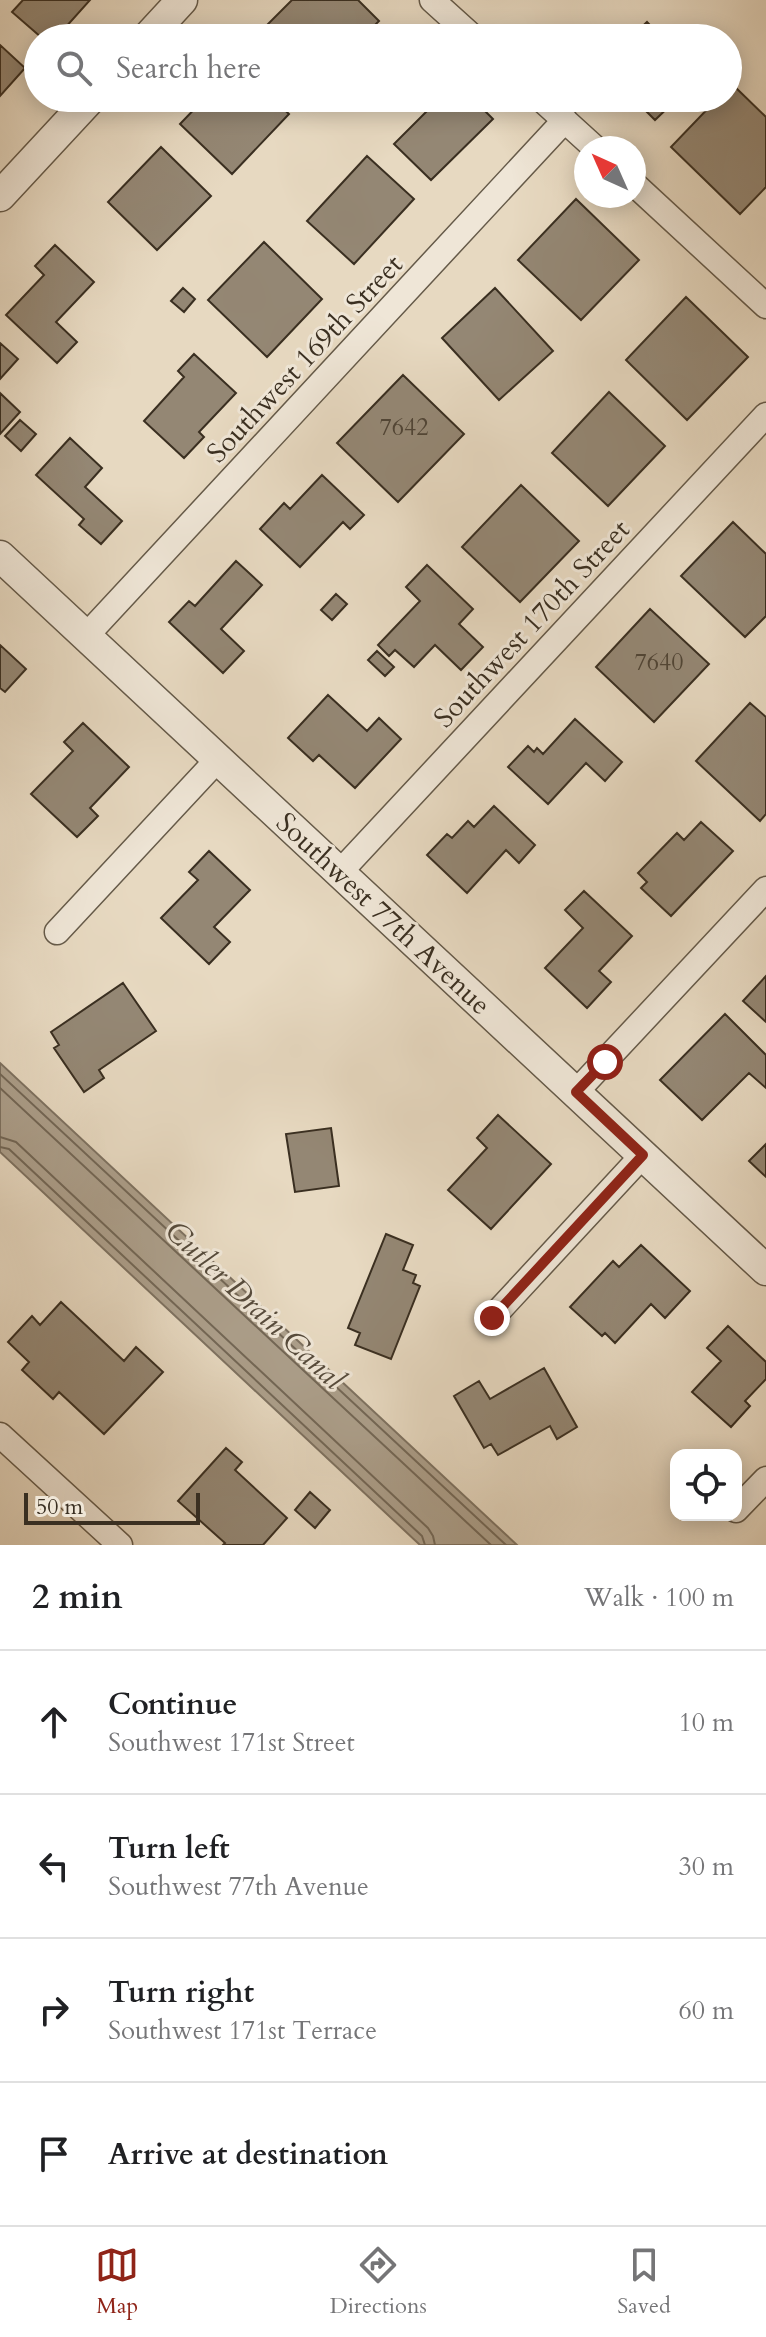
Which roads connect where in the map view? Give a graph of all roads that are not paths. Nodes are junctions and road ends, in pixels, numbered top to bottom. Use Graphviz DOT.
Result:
graph roads {
  1 [pos="182,0"];
  2 [pos="432,0"];
  3 [pos="160,24"];
  4 [pos="459,24"];
  5 [pos="78,112"];
  6 [pos="556,112"];
  7 [pos="565,120"];
  8 [pos="582,136"];
  9 [pos="646,195"];
  10 [pos="0,196"];
  11 [pos="766,306"];
  12 [pos="766,415"];
  13 [pos="0,556"];
  14 [pos="86,636"];
  15 [pos="219,758"];
  16 [pos="340,872"];
  17 [pos="766,889"];
  18 [pos="57,932"];
  19 [pos="576,1092"];
  20 [pos="643,1155"];
  21 [pos="766,1270"];
  22 [pos="492,1318"];
  23 [pos="0,1435"];
  24 [pos="766,1479"];
  25 [pos="742,1504"];
  26 [pos="120,1545"];
  1 -- 3 [label="street"];
  2 -- 4 [label="street"];
  5 -- 10 [label="street"];
  6 -- 7 [label="street"];
  7 -- 8 [label="street"];
  7 -- 14 [label="street, Southwest 169th Street"];
  9 -- 11 [label="street"];
  12 -- 16 [label="street, Southwest 170th Street"];
  13 -- 14 [label="street, Southwest 77th Avenue"];
  14 -- 15 [label="street, Southwest 77th Avenue"];
  15 -- 16 [label="street, Southwest 77th Avenue"];
  15 -- 18 [label="street"];
  16 -- 19 [label="street, Southwest 77th Avenue"];
  17 -- 19 [label="street"];
  19 -- 20 [label="street, Southwest 77th Avenue"];
  20 -- 21 [label="street, Southwest 77th Avenue"];
  20 -- 22 [label="street"];
  23 -- 26 [label="street"];
  24 -- 25 [label="street"];
}
